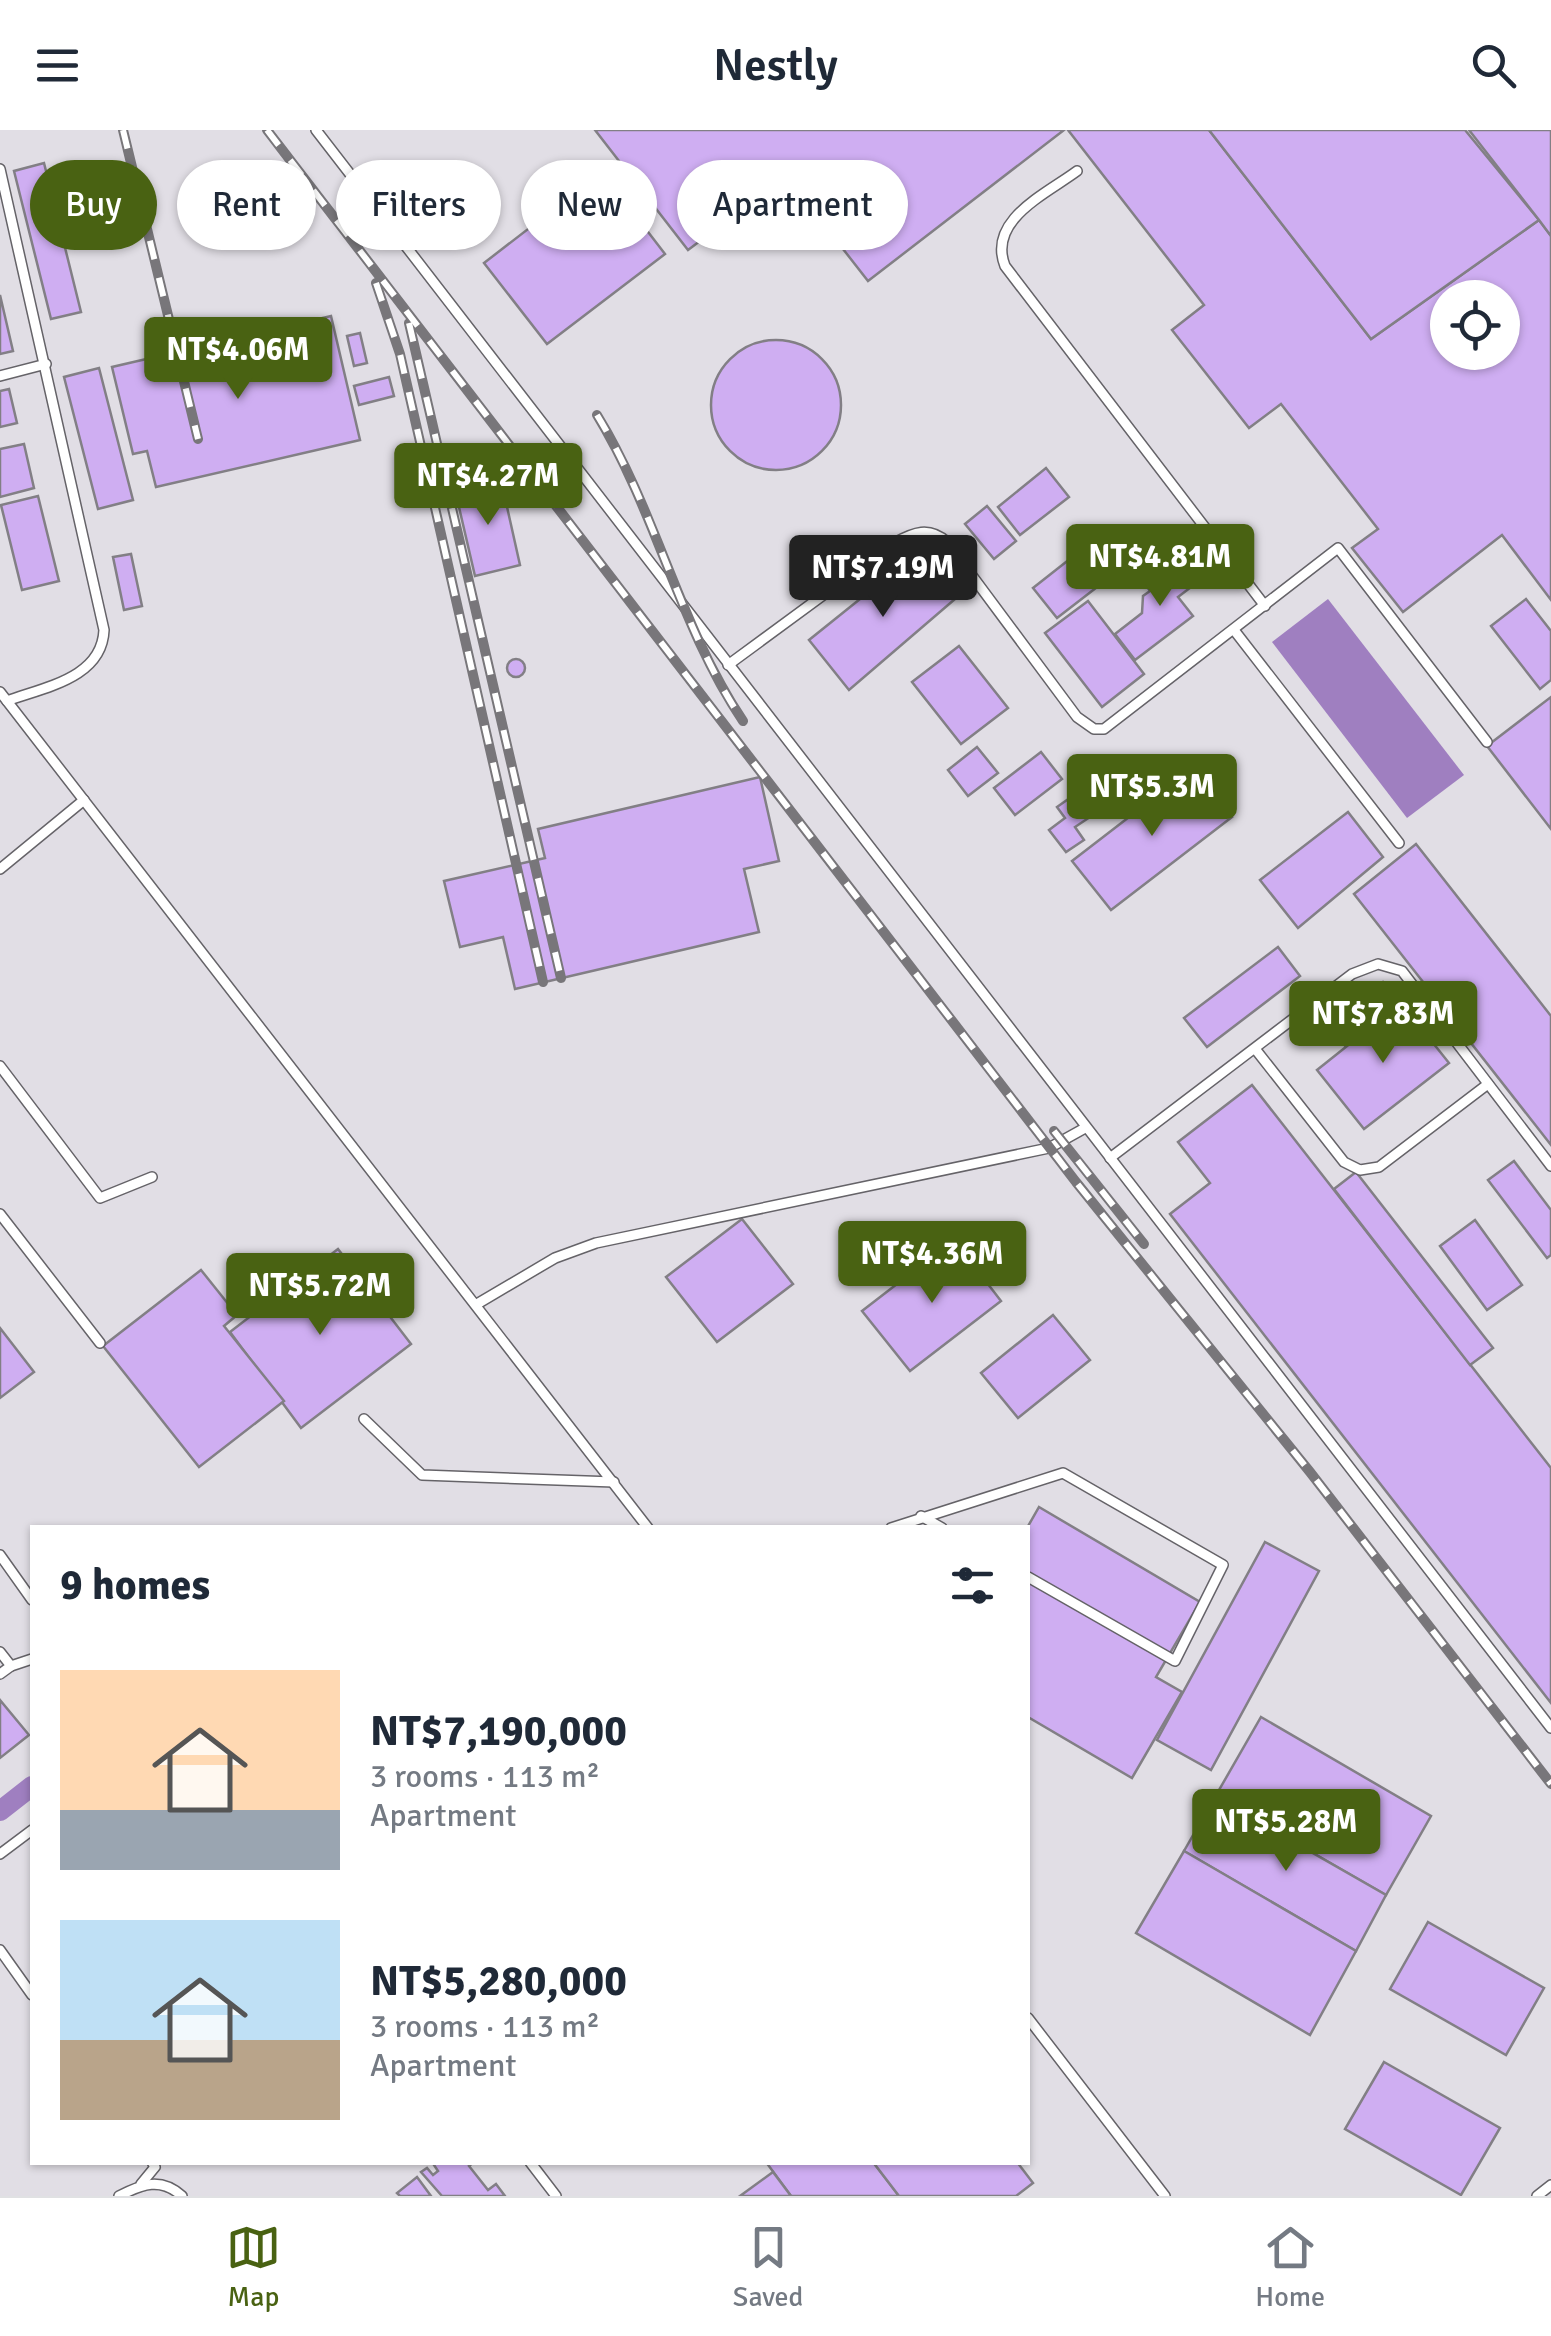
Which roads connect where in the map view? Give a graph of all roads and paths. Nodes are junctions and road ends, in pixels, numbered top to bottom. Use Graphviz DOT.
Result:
graph roads {
  1 [pos="316,130"];
  2 [pos="0,169"];
  3 [pos="1077,170"];
  4 [pos="46,364"];
  5 [pos="0,376"];
  6 [pos="1265,606"];
  7 [pos="1234,630"];
  8 [pos="728,665"];
  9 [pos="3,697"];
  10 [pos="1487,742"];
  11 [pos="84,800"];
  12 [pos="1399,843"];
  13 [pos="0,869"];
  14 [pos="1256,1050"];
  15 [pos="0,1066"];
  16 [pos="1488,1084"];
  17 [pos="1085,1128"];
  18 [pos="1110,1158"];
  19 [pos="1551,1166"];
  20 [pos="152,1177"];
  21 [pos="0,1214"];
  22 [pos="476,1304"];
  23 [pos="100,1342"];
  24 [pos="364,1419"];
  25 [pos="614,1482"];
  26 [pos="921,1516"];
  27 [pos="646,1525"];
  28 [pos="898,1525"];
  29 [pos="937,1525"];
  30 [pos="0,1555"];
  31 [pos="1030,1577"];
  32 [pos="30,1597"];
  33 [pos="0,1652"];
  34 [pos="30,1660"];
  35 [pos="11,1666"];
  36 [pos="0,1674"];
  37 [pos="1551,1728"];
  38 [pos="30,1832"];
  39 [pos="0,1854"];
  40 [pos="0,1950"];
  41 [pos="30,1992"];
  42 [pos="1030,2021"];
  43 [pos="154,2165"];
  44 [pos="532,2165"];
  45 [pos="141,2184"];
  46 [pos="1551,2185"];
  47 [pos="119,2196"];
  48 [pos="182,2196"];
  49 [pos="556,2196"];
  50 [pos="1165,2196"];
  51 [pos="1536,2196"];
  1 -- 8 [label="lane"];
  2 -- 4 [label="lane"];
  3 -- 6 [label="lane"];
  4 -- 5 [label="lane"];
  4 -- 9 [label="lane"];
  6 -- 7 [label="lane"];
  6 -- 10 [label="lane"];
  7 -- 8 [label="lane"];
  7 -- 12 [label="lane"];
  8 -- 17 [label="lane"];
  9 -- 11 [label="lane"];
  11 -- 13 [label="lane"];
  11 -- 22 [label="lane"];
  14 -- 16 [label="lane"];
  14 -- 16 [label="lane"];
  14 -- 18 [label="lane"];
  15 -- 20 [label="lane"];
  16 -- 19 [label="lane"];
  17 -- 18 [label="lane"];
  17 -- 22 [label="lane"];
  18 -- 37 [label="lane"];
  21 -- 23 [label="lane"];
  22 -- 25 [label="lane"];
  24 -- 25 [label="lane"];
  25 -- 27 [label="lane"];
  26 -- 28 [label="lane"];
  26 -- 29 [label="lane"];
  26 -- 31 [label="lane"];
  30 -- 32 [label="lane"];
  33 -- 35 [label="lane"];
  34 -- 35 [label="lane"];
  35 -- 36 [label="lane"];
  38 -- 39 [label="lane"];
  40 -- 41 [label="lane"];
  42 -- 50 [label="lane"];
  43 -- 45 [label="lane"];
  44 -- 49 [label="lane"];
  45 -- 47 [label="lane"];
  45 -- 48 [label="lane"];
  46 -- 51 [label="lane"];
}
